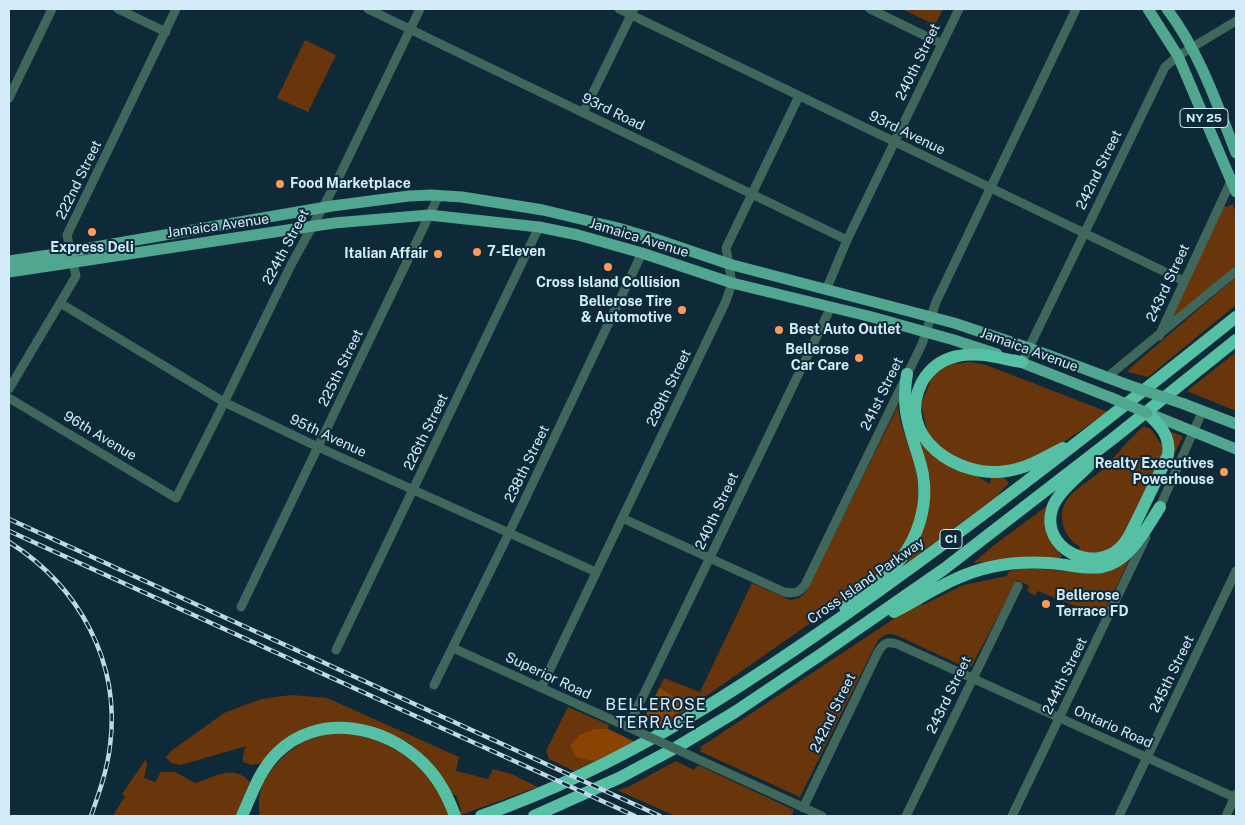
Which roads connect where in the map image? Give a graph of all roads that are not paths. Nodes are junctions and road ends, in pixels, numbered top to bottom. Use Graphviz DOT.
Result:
graph roads {
  1 [pos="52,9"];
  2 [pos="118,9"];
  3 [pos="176,9"];
  4 [pos="368,9"];
  5 [pos="420,9"];
  6 [pos="619,9"];
  7 [pos="870,9"];
  8 [pos="959,9"];
  9 [pos="1076,9"];
  10 [pos="1148,9"];
  11 [pos="1167,9"];
  12 [pos="632,12"];
  13 [pos="1235,26"];
  14 [pos="410,29"];
  15 [pos="166,32"];
  16 [pos="942,44"];
  17 [pos="1192,48"];
  18 [pos="1178,56"];
  19 [pos="12,84"];
  20 [pos="798,96"];
  21 [pos="9,98"];
  22 [pos="584,112"];
  23 [pos="894,142"];
  24 [pos="1236,153"];
  25 [pos="1232,179"];
  26 [pos="990,188"];
  27 [pos="1236,192"];
  28 [pos="751,194"];
  29 [pos="439,195"];
  30 [pos="323,208"];
  31 [pos="429,215"];
  32 [pos="539,226"];
  33 [pos="311,227"];
  34 [pos="1084,233"];
  35 [pos="847,240"];
  36 [pos="70,251"];
  37 [pos="642,253"];
  38 [pos="9,261"];
  39 [pos="73,263"];
  40 [pos="729,264"];
  41 [pos="1236,271"];
  42 [pos="9,272"];
  43 [pos="1184,281"];
  44 [pos="732,284"];
  45 [pos="826,290"];
  46 [pos="60,302"];
  47 [pos="831,307"];
  48 [pos="931,316"];
  49 [pos="1236,317"];
  50 [pos="926,332"];
  51 [pos="1159,336"];
  52 [pos="1236,340"];
  53 [pos="1029,348"];
  54 [pos="1022,362"];
  55 [pos="907,374"];
  56 [pos="1106,378"];
  57 [pos="9,388"];
  58 [pos="9,398"];
  59 [pos="224,402"];
  60 [pos="1203,410"];
  61 [pos="1147,413"];
  62 [pos="1160,422"];
  63 [pos="1236,424"];
  64 [pos="1194,432"];
  65 [pos="1086,437"];
  66 [pos="1115,437"];
  67 [pos="318,447"];
  68 [pos="1236,449"];
  69 [pos="413,490"];
  70 [pos="176,498"];
  71 [pos="1160,507"];
  72 [pos="622,518"];
  73 [pos="509,533"];
  74 [pos="710,558"];
  75 [pos="596,572"];
  76 [pos="1236,572"];
  77 [pos="1018,586"];
  78 [pos="241,607"];
  79 [pos="813,637"];
  80 [pos="846,637"];
  81 [pos="896,644"];
  82 [pos="453,648"];
  83 [pos="336,650"];
  84 [pos="972,678"];
  85 [pos="434,685"];
  86 [pos="541,688"];
  87 [pos="1060,718"];
  88 [pos="628,728"];
  89 [pos="1148,757"];
  90 [pos="1236,796"];
  91 [pos="251,797"];
  92 [pos="803,808"];
  93 [pos="453,812"];
  94 [pos="242,816"];
  95 [pos="253,816"];
  96 [pos="481,816"];
  97 [pos="534,816"];
  98 [pos="822,816"];
  99 [pos="906,816"];
  100 [pos="1012,816"];
  101 [pos="1119,816"];
  102 [pos="1226,816"];
  1 -- 19 [label="street"];
  2 -- 15 [label="street"];
  3 -- 15 [label="street, 222nd Street"];
  4 -- 14 [label="street, 93rd Road"];
  5 -- 14 [label="street, 224th Street"];
  6 -- 12 [label="street, 93rd Avenue"];
  7 -- 16 [label="street"];
  8 -- 16 [label="street, 240th Street"];
  9 -- 26 [label="street, 241st Street"];
  10 -- 18 [label="main road, NY 25"];
  11 -- 17 [label="main road, NY 25"];
  12 -- 20 [label="street, 93rd Avenue"];
  12 -- 22 [label="street"];
  13 -- 17 [label="street, 242nd Street"];
  14 -- 22 [label="street, 93rd Road"];
  14 -- 30 [label="street, 224th Street"];
  15 -- 36 [label="street, 222nd Street"];
  16 -- 23 [label="street, 240th Street"];
  17 -- 18 [label="street, 242nd Street"];
  17 -- 24 [label="main road, NY 25"];
  18 -- 25 [label="main road, NY 25"];
  18 -- 34 [label="street, 242nd Street"];
  19 -- 21 [label="street"];
  20 -- 23 [label="street, 93rd Avenue"];
  20 -- 28 [label="street, 239th Street"];
  22 -- 28 [label="street, 93rd Road"];
  23 -- 26 [label="street, 93rd Avenue"];
  23 -- 35 [label="street, 240th Street"];
  25 -- 27 [label="main road, NY 25"];
  25 -- 43 [label="street, 243rd Street"];
  26 -- 34 [label="street, 93rd Avenue"];
  26 -- 48 [label="street, 241st Street"];
  28 -- 35 [label="street, 93rd Road"];
  28 -- 40 [label="street, 239th Street"];
  29 -- 30 [label="main road, Jamaica Avenue"];
  29 -- 31 [label="street, 225th Street"];
  29 -- 40 [label="main road, Jamaica Avenue"];
  30 -- 33 [label="street, 224th Street"];
  30 -- 36 [label="main road, Jamaica Avenue"];
  31 -- 32 [label="main road, Jamaica Avenue"];
  31 -- 33 [label="main road, Jamaica Avenue"];
  31 -- 67 [label="street, 225th Street"];
  32 -- 37 [label="main road, Jamaica Avenue"];
  32 -- 69 [label="street, 226th Street"];
  33 -- 39 [label="main road, Jamaica Avenue"];
  33 -- 59 [label="street, 224th Street"];
  34 -- 43 [label="street, 93rd Avenue"];
  34 -- 53 [label="street, 242nd Street"];
  35 -- 45 [label="street, 240th Street"];
  36 -- 38 [label="main road, Jamaica Avenue"];
  36 -- 39 [label="street, 222nd Street"];
  37 -- 44 [label="main road, Jamaica Avenue"];
  37 -- 73 [label="street, 238th Street"];
  39 -- 42 [label="main road, Jamaica Avenue"];
  39 -- 46 [label="street, 222nd Street"];
  40 -- 44 [label="street, 239th Street"];
  40 -- 45 [label="main road, Jamaica Avenue"];
  41 -- 51 [label="street"];
  43 -- 51 [label="street, 243rd Street"];
  44 -- 47 [label="main road, Jamaica Avenue"];
  44 -- 72 [label="street, 239th Street"];
  45 -- 48 [label="main road, Jamaica Avenue"];
  46 -- 57 [label="street, 222nd Street"];
  46 -- 59 [label="street, 95th Avenue"];
  47 -- 50 [label="main road, Jamaica Avenue"];
  47 -- 74 [label="street, 240th Street"];
  48 -- 50 [label="street, 241st Street"];
  48 -- 53 [label="main road, Jamaica Avenue"];
  49 -- 65 [label="highway, Cross Island Parkway / CI"];
  50 -- 54 [label="main road, Jamaica Avenue"];
  50 -- 55 [label="street, 241st Street"];
  51 -- 56 [label="street, 243rd Street"];
  52 -- 66 [label="highway, CI"];
  53 -- 54 [label="street, 242nd Street"];
  53 -- 56 [label="main road, Jamaica Avenue"];
  54 -- 61 [label="main road, Jamaica Avenue, bridge"];
  54 -- 65 [label="highway"];
  55 -- 74 [label="street, 241st Street"];
  55 -- 79 [label="highway"];
  56 -- 60 [label="main road, Jamaica Avenue, bridge"];
  58 -- 70 [label="street, 96th Avenue"];
  59 -- 67 [label="street, 95th Avenue"];
  59 -- 70 [label="street, 224th Street"];
  60 -- 63 [label="main road, Jamaica Avenue"];
  60 -- 64 [label="street, 244th Street"];
  61 -- 62 [label="highway"];
  62 -- 64 [label="main road"];
  62 -- 66 [label="highway"];
  64 -- 68 [label="main road"];
  64 -- 71 [label="street, 244th Street"];
  65 -- 79 [label="highway, Cross Island Parkway / CI"];
  66 -- 80 [label="highway, CI"];
  67 -- 69 [label="street, 95th Avenue"];
  67 -- 78 [label="street, 225th Street"];
  69 -- 73 [label="street, 95th Avenue"];
  69 -- 83 [label="street, 226th Street"];
  71 -- 80 [label="highway"];
  71 -- 87 [label="street, 244th Street"];
  72 -- 74 [label="street"];
  72 -- 75 [label="street, 239th Street"];
  73 -- 75 [label="street, 95th Avenue"];
  73 -- 82 [label="street, 238th Street"];
  74 -- 88 [label="street, 240th Street"];
  75 -- 86 [label="street, 239th Street"];
  76 -- 89 [label="street, 245th Street"];
  77 -- 84 [label="street, 243rd Street"];
  79 -- 96 [label="highway, Cross Island Parkway / CI"];
  80 -- 97 [label="highway, CI"];
  81 -- 84 [label="street, Ontario Road"];
  81 -- 92 [label="street, 242nd Street"];
  82 -- 85 [label="street, 238th Street"];
  82 -- 86 [label="street, Superior Road"];
  84 -- 87 [label="street, Ontario Road"];
  84 -- 99 [label="street, 243rd Street"];
  86 -- 88 [label="street, Superior Road"];
  87 -- 89 [label="street, Ontario Road"];
  87 -- 100 [label="street, 244th Street"];
  88 -- 92 [label="street, Superior Road, bridge"];
  89 -- 90 [label="street, Ontario Road"];
  89 -- 101 [label="street, 245th Street"];
  90 -- 102 [label="street"];
  91 -- 93 [label="highway"];
  91 -- 94 [label="highway"];
  91 -- 95 [label="highway"];
  92 -- 98 [label="street, Superior Road"];
}
